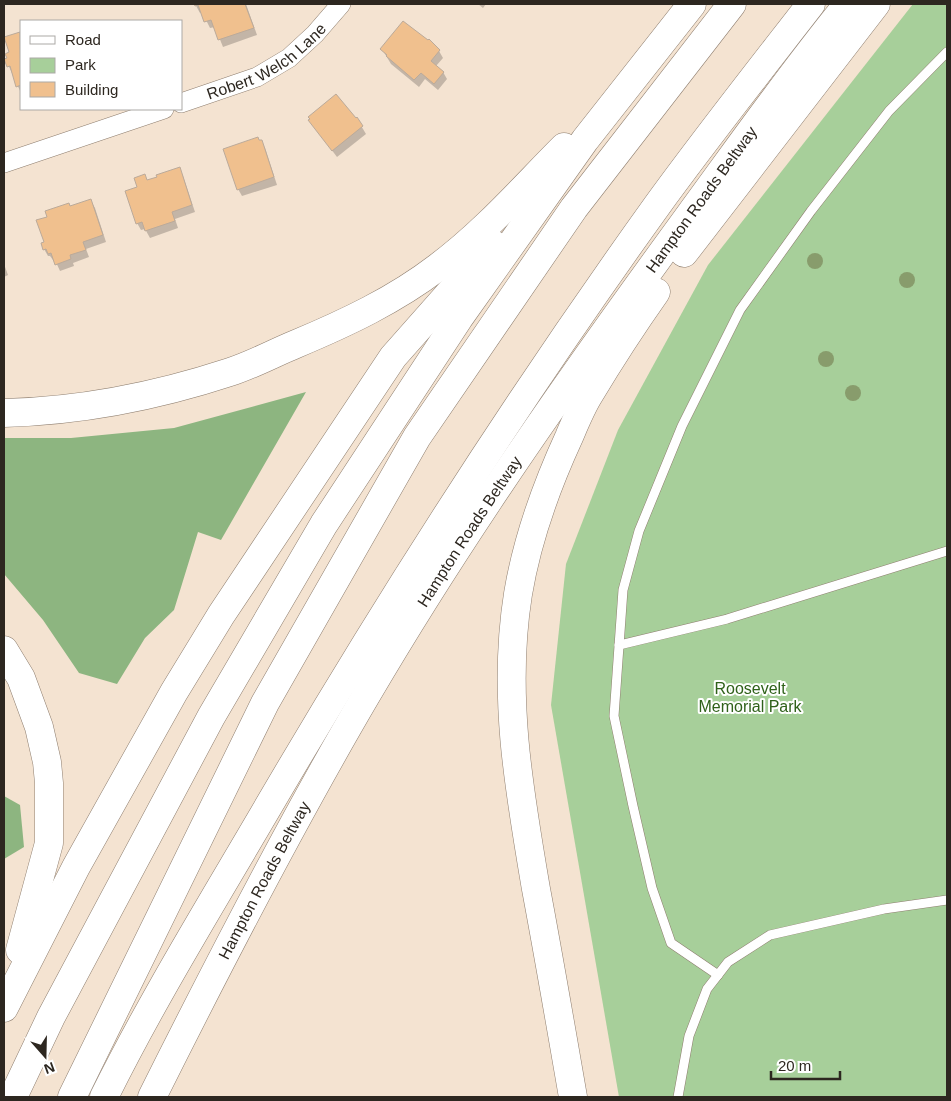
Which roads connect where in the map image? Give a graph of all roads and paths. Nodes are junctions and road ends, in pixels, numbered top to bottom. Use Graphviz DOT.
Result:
graph roads {
  1 [pos="341,4"];
  2 [pos="692,4"];
  3 [pos="732,4"];
  4 [pos="811,4"];
  5 [pos="848,4"];
  6 [pos="876,4"];
  7 [pos="947,52"];
  8 [pos="640,69"];
  9 [pos="182,103"];
  10 [pos="161,110"];
  11 [pos="585,140"];
  12 [pos="4,163"];
  13 [pos="4,413"];
  14 [pos="947,551"];
  15 [pos="619,645"];
  16 [pos="4,650"];
  17 [pos="947,900"];
  18 [pos="718,975"];
  19 [pos="4,1006"];
  20 [pos="13,1097"];
  21 [pos="72,1097"];
  22 [pos="104,1097"];
  23 [pos="152,1097"];
  24 [pos="574,1097"];
  25 [pos="678,1097"];
  1 -- 9 [label="street, Robert Welch Lane"];
  2 -- 8 [label="highway"];
  3 -- 21 [label="highway"];
  4 -- 22 [label="highway"];
  5 -- 23 [label="highway, Hampton Roads Beltway"];
  6 -- 24 [label="highway"];
  7 -- 15 [label="lane"];
  8 -- 11 [label="highway"];
  8 -- 13 [label="highway"];
  10 -- 12 [label="street"];
  11 -- 19 [label="highway"];
  11 -- 20 [label="highway"];
  14 -- 15 [label="lane"];
  15 -- 18 [label="lane"];
  16 -- 19 [label="highway"];
  17 -- 18 [label="lane"];
  18 -- 25 [label="lane"];
}
